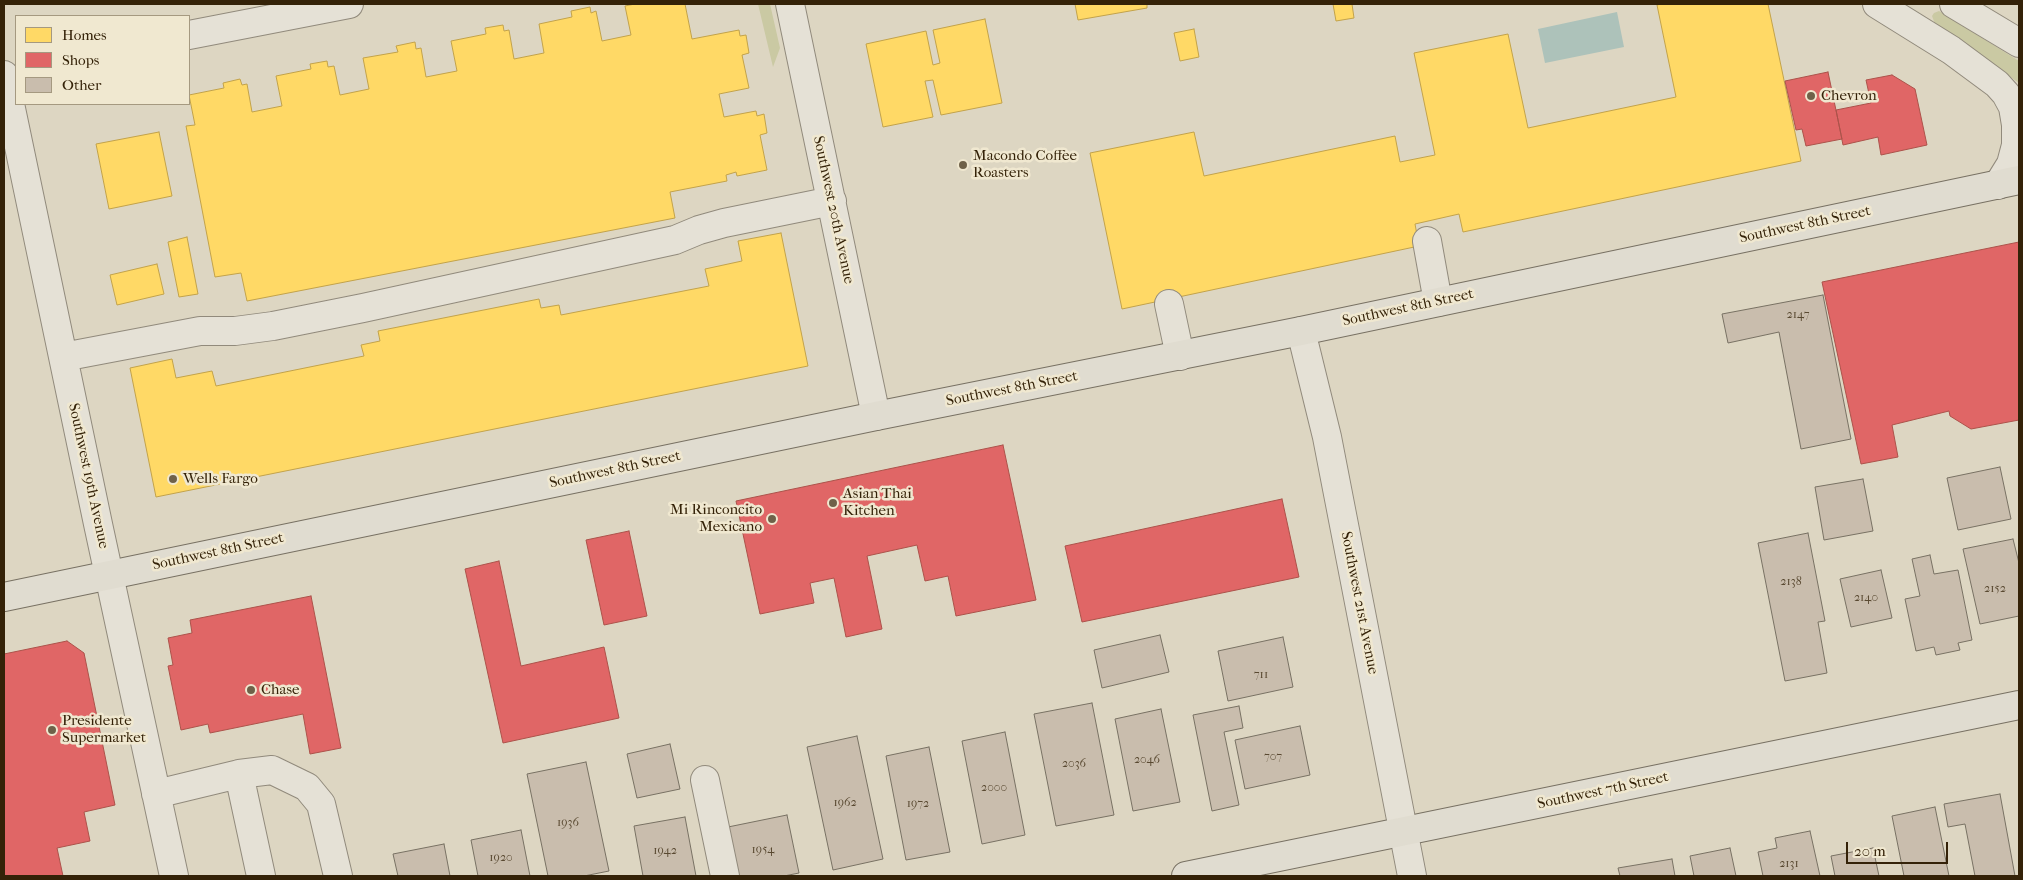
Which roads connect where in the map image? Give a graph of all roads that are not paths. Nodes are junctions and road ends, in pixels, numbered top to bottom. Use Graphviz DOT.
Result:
graph roads {
  1 [pos="349,4"];
  2 [pos="790,4"];
  3 [pos="1877,4"];
  4 [pos="1954,4"];
  5 [pos="190,35"];
  6 [pos="2019,43"];
  7 [pos="4,73"];
  8 [pos="10,136"];
  9 [pos="2009,182"];
  10 [pos="832,201"];
  11 [pos="1427,240"];
  12 [pos="1438,302"];
  13 [pos="1170,304"];
  14 [pos="1301,331"];
  15 [pos="1180,356"];
  16 [pos="63,358"];
  17 [pos="876,416"];
  18 [pos="109,575"];
  19 [pos="4,597"];
  20 [pos="2019,706"];
  21 [pos="239,774"];
  22 [pos="705,780"];
  23 [pos="156,794"];
  24 [pos="1404,832"];
  25 [pos="174,876"];
  26 [pos="261,876"];
  27 [pos="338,876"];
  28 [pos="724,876"];
  29 [pos="1186,876"];
  30 [pos="1412,876"];
  1 -- 5 [label="street"];
  2 -- 10 [label="street, Southwest 20th Avenue"];
  3 -- 9 [label="street"];
  4 -- 6 [label="street"];
  7 -- 8 [label="street, Southwest 19th Avenue"];
  8 -- 16 [label="street, Southwest 19th Avenue"];
  9 -- 12 [label="main road, Southwest 8th Street"];
  10 -- 16 [label="street"];
  10 -- 17 [label="street, Southwest 20th Avenue"];
  11 -- 12 [label="street"];
  12 -- 14 [label="main road, Southwest 8th Street"];
  13 -- 15 [label="street"];
  14 -- 15 [label="main road, Southwest 8th Street"];
  14 -- 24 [label="street, Southwest 21st Avenue"];
  15 -- 17 [label="main road, Southwest 8th Street"];
  16 -- 18 [label="street, Southwest 19th Avenue"];
  17 -- 18 [label="main road, Southwest 8th Street"];
  18 -- 19 [label="main road, Southwest 8th Street"];
  18 -- 23 [label="street, Southwest 19th Avenue"];
  20 -- 24 [label="main road, Southwest 7th Street"];
  21 -- 23 [label="street"];
  21 -- 26 [label="street"];
  21 -- 27 [label="street"];
  22 -- 28 [label="street"];
  23 -- 25 [label="street, Southwest 19th Avenue"];
  24 -- 29 [label="main road, Southwest 7th Street"];
  24 -- 30 [label="street, Southwest 21st Avenue"];
}
